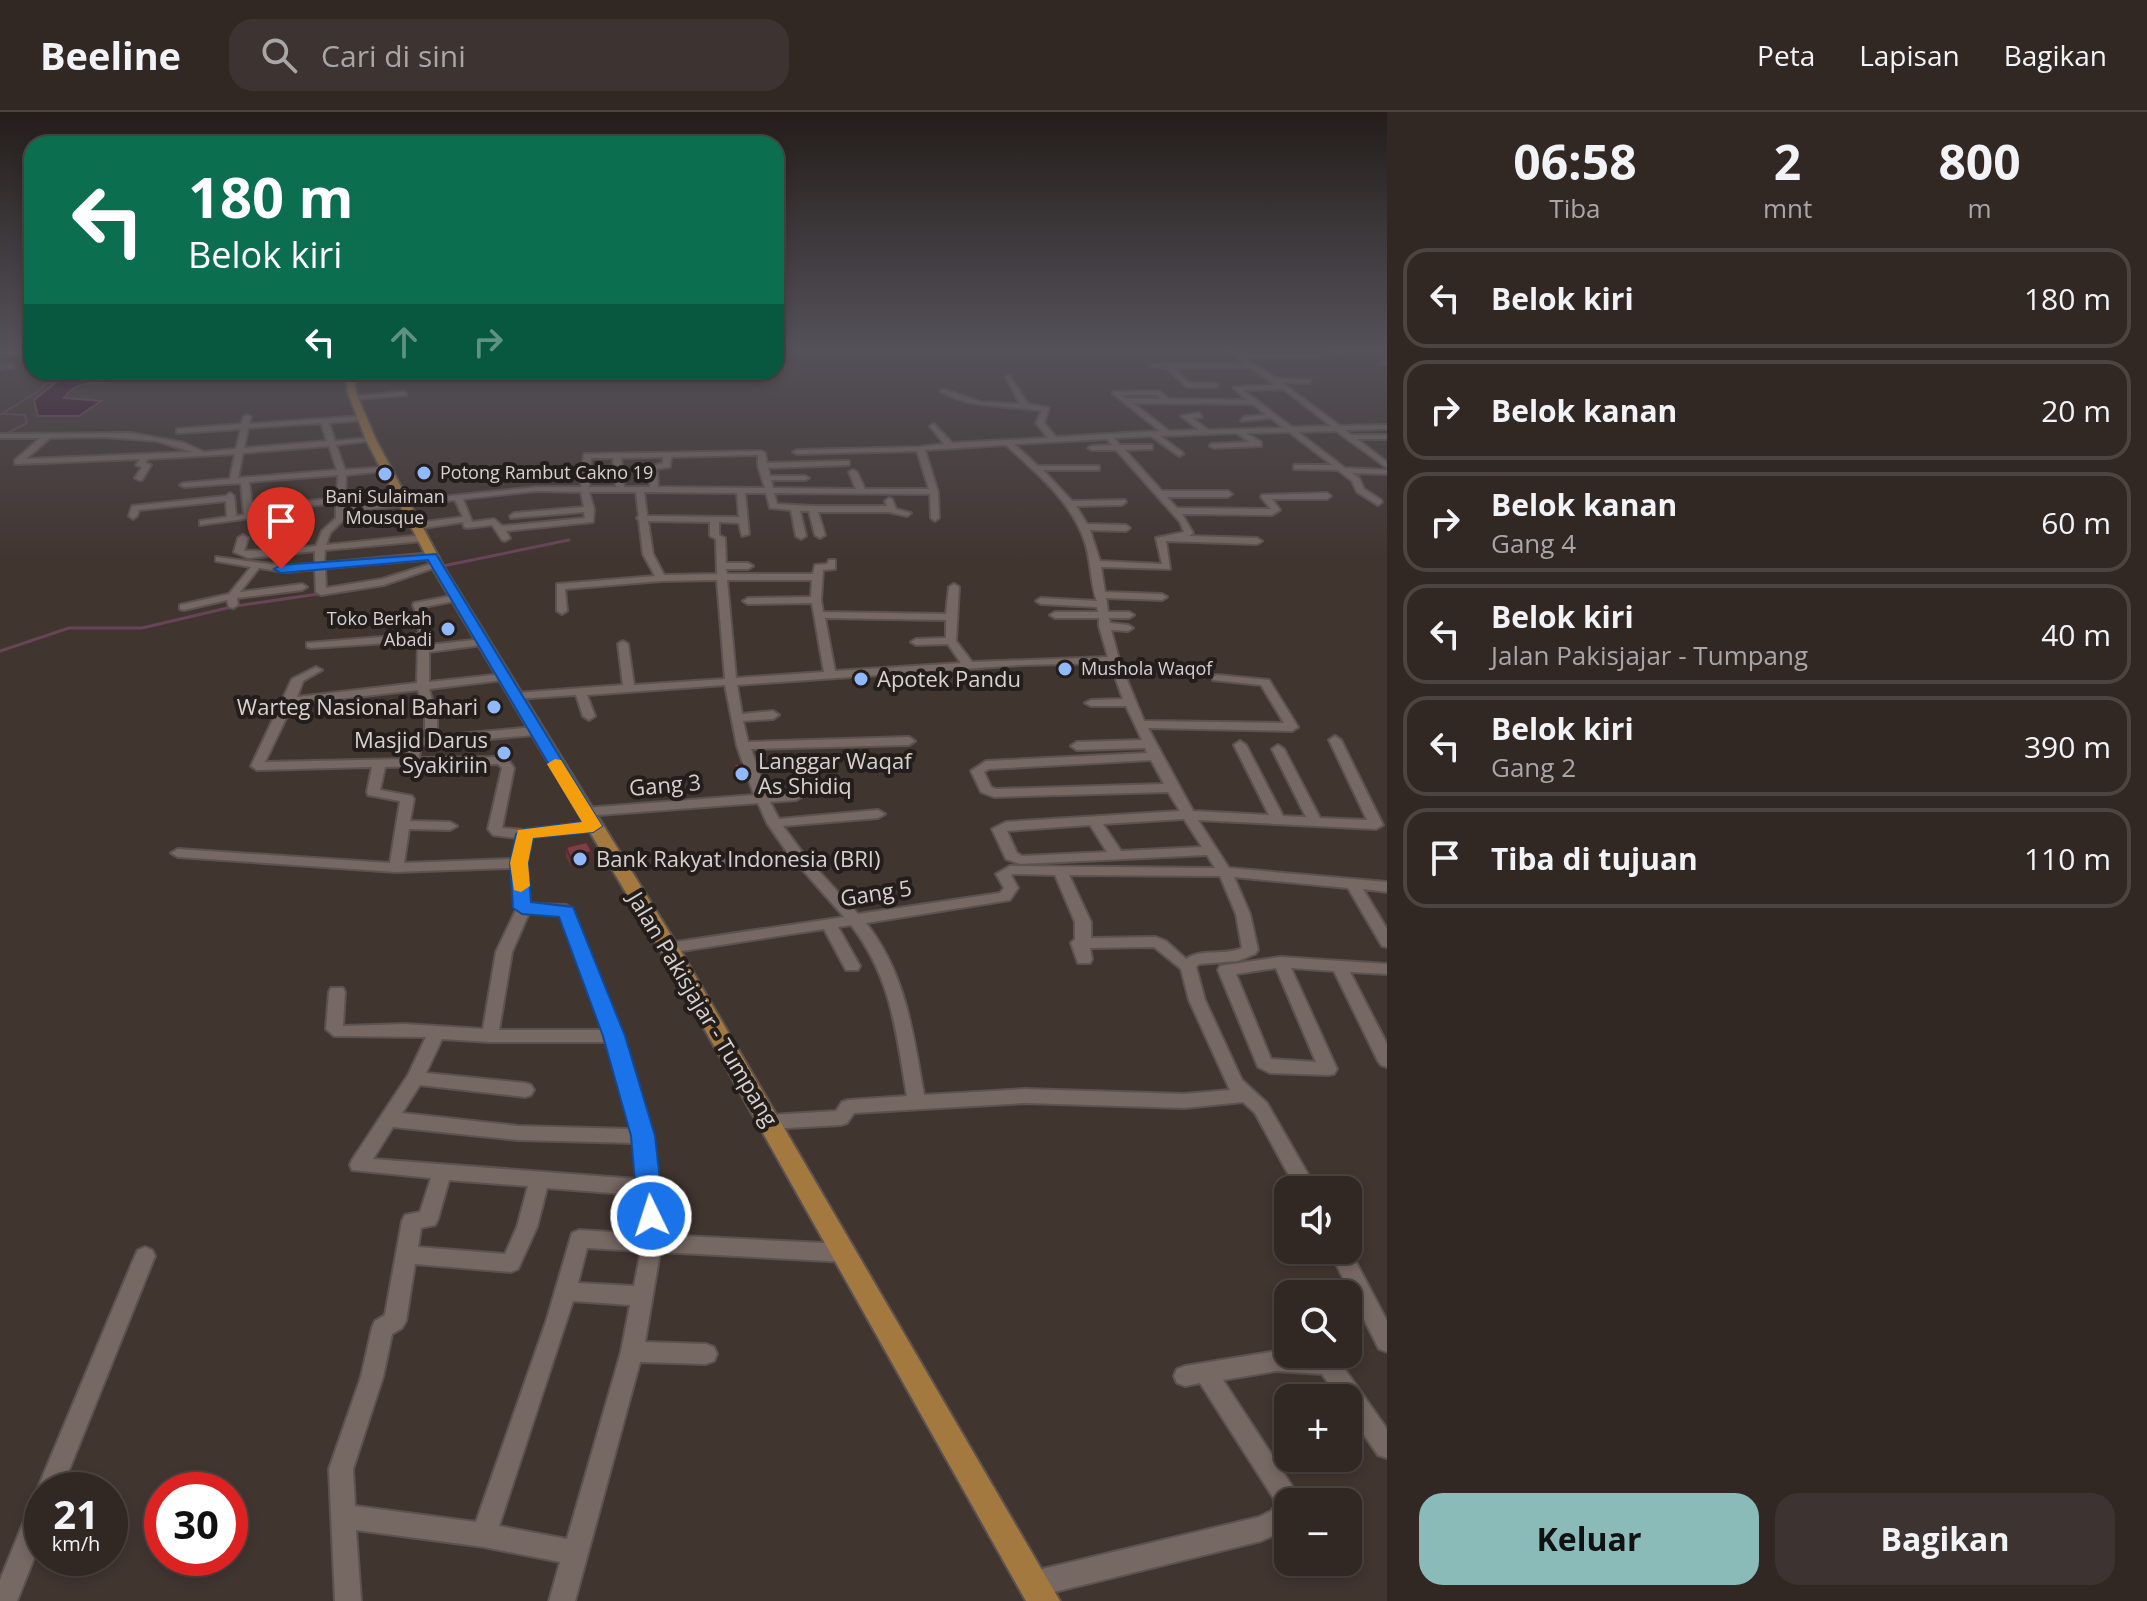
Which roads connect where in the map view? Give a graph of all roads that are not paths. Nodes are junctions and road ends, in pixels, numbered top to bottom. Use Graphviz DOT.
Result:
graph roads {
  1 [pos="218,419"];
  2 [pos="246,419"];
  3 [pos="334,419"];
  4 [pos="363,419"];
  5 [pos="1042,419"];
  6 [pos="1150,419"];
  7 [pos="1190,419"];
  8 [pos="1277,419"];
  9 [pos="1327,419"];
  10 [pos="324,420"];
  11 [pos="934,426"];
  12 [pos="243,427"];
  13 [pos="1337,427"];
  14 [pos="1387,427"];
  15 [pos="212,429"];
  16 [pos="1290,430"];
  17 [pos="180,431"];
  18 [pos="1239,431"];
  19 [pos="1206,432"];
  20 [pos="1167,433"];
  21 [pos="1153,434"];
  22 [pos="3,436"];
  23 [pos="47,436"];
  24 [pos="80,436"];
  25 [pos="1109,437"];
  26 [pos="1349,437"];
  27 [pos="1382,437"];
  28 [pos="1053,439"];
  29 [pos="1303,439"];
  30 [pos="1317,439"];
  31 [pos="371,440"];
  32 [pos="1008,443"];
  33 [pos="69,445"];
  34 [pos="949,445"];
  35 [pos="1387,445"];
  36 [pos="332,446"];
  37 [pos="1214,446"];
  38 [pos="128,447"];
  39 [pos="1149,447"];
  40 [pos="1092,448"];
  41 [pos="1119,448"];
  42 [pos="289,449"];
  43 [pos="845,449"];
  44 [pos="238,450"];
  45 [pos="921,451"];
  46 [pos="62,452"];
  47 [pos="797,452"];
  48 [pos="934,453"];
  49 [pos="1179,454"];
  50 [pos="617,455"];
  51 [pos="667,455"];
  52 [pos="1321,455"];
  53 [pos="1373,455"];
  54 [pos="201,456"];
  55 [pos="1303,456"];
  56 [pos="1387,456"];
  57 [pos="145,457"];
  58 [pos="120,458"];
  59 [pos="1052,458"];
  60 [pos="54,461"];
  61 [pos="290,461"];
  62 [pos="1029,464"];
  63 [pos="762,466"];
  64 [pos="1297,467"];
  65 [pos="1096,468"];
  66 [pos="386,469"];
  67 [pos="849,469"];
  68 [pos="1340,469"];
  69 [pos="1387,469"];
  70 [pos="868,472"];
  71 [pos="342,473"];
  72 [pos="235,477"];
  73 [pos="139,478"];
  74 [pos="765,478"];
  75 [pos="805,478"];
  76 [pos="245,482"];
  77 [pos="836,482"];
  78 [pos="210,483"];
  79 [pos="1151,489"];
  80 [pos="585,490"];
  81 [pos="620,491"];
  82 [pos="640,491"];
  83 [pos="654,491"];
  84 [pos="770,491"];
  85 [pos="741,492"];
  86 [pos="862,492"];
  87 [pos="887,492"];
  88 [pos="934,492"];
  89 [pos="1228,494"];
  90 [pos="1327,496"];
  91 [pos="458,498"];
  92 [pos="1122,502"];
  93 [pos="1378,502"];
  94 [pos="405,503"];
  95 [pos="177,504"];
  96 [pos="1069,504"];
  97 [pos="340,505"];
  98 [pos="795,508"];
  99 [pos="590,509"];
  100 [pos="813,509"];
  101 [pos="891,509"];
  102 [pos="1174,511"];
  103 [pos="907,513"];
  104 [pos="261,514"];
  105 [pos="248,515"];
  106 [pos="133,516"];
  107 [pos="514,516"];
  108 [pos="641,518"];
  109 [pos="935,518"];
  110 [pos="232,519"];
  111 [pos="714,519"];
  112 [pos="590,520"];
  113 [pos="744,520"];
  114 [pos="467,522"];
  115 [pos="203,523"];
  116 [pos="1084,527"];
  117 [pos="1126,528"];
  118 [pos="262,530"];
  119 [pos="420,531"];
  120 [pos="592,531"];
  121 [pos="282,532"];
  122 [pos="745,534"];
  123 [pos="820,535"];
  124 [pos="801,536"];
  125 [pos="243,538"];
  126 [pos="1176,538"];
  127 [pos="1257,541"];
  128 [pos="320,549"];
  129 [pos="276,553"];
  130 [pos="219,559"];
  131 [pos="832,562"];
  132 [pos="368,563"];
  133 [pos="436,564"];
  134 [pos="1095,564"];
  135 [pos="256,566"];
  136 [pos="748,566"];
  137 [pos="321,567"];
  138 [pos="722,572"];
  139 [pos="289,575"];
  140 [pos="818,577"];
  141 [pos="661,578"];
  142 [pos="370,584"];
  143 [pos="302,587"];
  144 [pos="954,587"];
  145 [pos="279,590"];
  146 [pos="1162,597"];
  147 [pos="456,598"];
  148 [pos="816,600"];
  149 [pos="232,601"];
  150 [pos="748,601"];
  151 [pos="1041,601"];
  152 [pos="184,607"];
  153 [pos="1101,610"];
  154 [pos="562,611"];
  155 [pos="818,615"];
  156 [pos="1055,615"];
  157 [pos="1129,615"];
  158 [pos="951,617"];
  159 [pos="1128,628"];
  160 [pos="951,641"];
  161 [pos="482,642"];
  162 [pos="916,642"];
  163 [pos="424,643"];
  164 [pos="623,644"];
  165 [pos="311,645"];
  166 [pos="1017,649"];
  167 [pos="1114,660"];
  168 [pos="1023,662"];
  169 [pos="970,667"];
  170 [pos="316,670"];
  171 [pos="830,675"];
  172 [pos="1217,678"];
  173 [pos="731,683"];
  174 [pos="509,687"];
  175 [pos="423,688"];
  176 [pos="629,688"];
  177 [pos="580,691"];
  178 [pos="289,701"];
  179 [pos="1130,702"];
  180 [pos="1091,703"];
  181 [pos="773,715"];
  182 [pos="589,716"];
  183 [pos="737,718"];
  184 [pos="1139,724"];
  185 [pos="534,731"];
  186 [pos="1335,740"];
  187 [pos="431,741"];
  188 [pos="909,741"];
  189 [pos="1147,744"];
  190 [pos="1240,745"];
  191 [pos="743,746"];
  192 [pos="1077,746"];
  193 [pos="1278,749"];
  194 [pos="1155,756"];
  195 [pos="412,760"];
  196 [pos="379,763"];
  197 [pos="1170,788"];
  198 [pos="796,796"];
  199 [pos="762,798"];
  200 [pos="878,814"];
  201 [pos="1188,815"];
  202 [pos="589,819"];
  203 [pos="1278,820"];
  204 [pos="1095,821"];
  205 [pos="1315,822"];
  206 [pos="774,823"];
  207 [pos="403,825"];
  208 [pos="450,826"];
  209 [pos="524,834"];
  210 [pos="1210,851"];
  211 [pos="178,853"];
  212 [pos="795,855"];
  213 [pos="1116,855"];
  214 [pos="519,863"];
  215 [pos="716,864"];
  216 [pos="396,868"];
  217 [pos="1061,872"];
  218 [pos="1225,872"];
  219 [pos="1353,884"];
  220 [pos="1387,887"];
  221 [pos="523,910"];
  222 [pos="853,919"];
  223 [pos="828,923"];
  224 [pos="1387,942"];
  225 [pos="669,948"];
  226 [pos="1281,962"];
  227 [pos="852,966"];
  228 [pos="1188,966"];
  229 [pos="1339,966"];
  230 [pos="1387,969"];
  231 [pos="337,992"];
  232 [pos="437,1032"];
  233 [pos="490,1036"];
  234 [pos="614,1036"];
  235 [pos="1387,1061"];
  236 [pos="415,1078"];
  237 [pos="525,1090"];
  238 [pos="1246,1095"];
  239 [pos="917,1104"];
  240 [pos="388,1119"];
  241 [pos="770,1122"];
  242 [pos="643,1136"];
  243 [pos="442,1173"];
  244 [pos="1300,1176"];
  245 [pos="539,1182"];
  246 [pos="649,1188"];
  247 [pos="652,1243"];
  248 [pos="846,1253"];
  249 [pos="408,1255"];
  250 [pos="145,1256"];
  251 [pos="1346,1264"];
  252 [pos="566,1291"];
  253 [pos="642,1296"];
  254 [pos="1387,1342"];
  255 [pos="632,1352"];
  256 [pos="706,1354"];
  257 [pos="1386,1447"];
  258 [pos="56,1472"];
  259 [pos="1280,1488"];
  260 [pos="342,1516"];
  261 [pos="1274,1523"];
  262 [pos="484,1535"];
  263 [pos="24,1552"];
  264 [pos="575,1553"];
  265 [pos="1039,1592"];
  266 [pos="4,1601"];
  267 [pos="348,1601"];
  268 [pos="562,1601"];
  1 -- 15 [label="street"];
  2 -- 12 [label="street"];
  3 -- 10 [label="street"];
  4 -- 31 [label="main road, Jalan Pakisjajar - Tumpang"];
  5 -- 28 [label="street"];
  6 -- 20 [label="street"];
  7 -- 19 [label="street"];
  8 -- 16 [label="street"];
  9 -- 13 [label="street"];
  10 -- 12 [label="street"];
  10 -- 36 [label="street"];
  11 -- 34 [label="street"];
  12 -- 15 [label="street"];
  12 -- 44 [label="street"];
  13 -- 14 [label="street"];
  13 -- 16 [label="street"];
  13 -- 26 [label="street"];
  15 -- 17 [label="street"];
  15 -- 54 [label="street"];
  16 -- 18 [label="street"];
  16 -- 29 [label="street"];
  18 -- 19 [label="street"];
  18 -- 37 [label="street"];
  19 -- 20 [label="street"];
  20 -- 21 [label="street"];
  21 -- 25 [label="street"];
  21 -- 49 [label="street"];
  22 -- 23 [label="street"];
  23 -- 24 [label="street"];
  23 -- 60 [label="street"];
  24 -- 33 [label="street"];
  24 -- 54 [label="street"];
  25 -- 28 [label="street"];
  25 -- 41 [label="street"];
  26 -- 27 [label="street"];
  26 -- 53 [label="street"];
  27 -- 35 [label="street"];
  28 -- 32 [label="street"];
  29 -- 30 [label="street"];
  29 -- 52 [label="street"];
  31 -- 36 [label="street"];
  31 -- 66 [label="main road, Jalan Pakisjajar - Tumpang"];
  32 -- 34 [label="street"];
  32 -- 62 [label="street"];
  34 -- 45 [label="street"];
  36 -- 42 [label="street"];
  36 -- 71 [label="street"];
  38 -- 58 [label="street"];
  39 -- 41 [label="street"];
  40 -- 41 [label="street"];
  41 -- 79 [label="street"];
  42 -- 44 [label="street"];
  42 -- 61 [label="street"];
  43 -- 45 [label="street"];
  43 -- 47 [label="street"];
  43 -- 67 [label="street"];
  44 -- 54 [label="street"];
  44 -- 72 [label="street"];
  45 -- 48 [label="street"];
  45 -- 88 [label="street"];
  46 -- 60 [label="street"];
  50 -- 51 [label="street"];
  50 -- 80 [label="street"];
  50 -- 81 [label="street"];
  51 -- 63 [label="street"];
  51 -- 83 [label="street"];
  52 -- 55 [label="street"];
  52 -- 68 [label="street"];
  53 -- 56 [label="street"];
  53 -- 69 [label="street"];
  54 -- 57 [label="street"];
  57 -- 58 [label="street"];
  57 -- 73 [label="street"];
  58 -- 60 [label="street"];
  59 -- 62 [label="street"];
  62 -- 65 [label="street"];
  62 -- 96 [label="street"];
  63 -- 67 [label="street"];
  63 -- 74 [label="street"];
  64 -- 68 [label="street"];
  66 -- 71 [label="street"];
  66 -- 94 [label="main road, Jalan Pakisjajar - Tumpang"];
  67 -- 70 [label="street"];
  67 -- 77 [label="street"];
  67 -- 86 [label="street"];
  68 -- 69 [label="street"];
  68 -- 93 [label="street"];
  71 -- 76 [label="street"];
  71 -- 97 [label="street"];
  72 -- 76 [label="street"];
  72 -- 78 [label="street"];
  72 -- 78 [label="street"];
  74 -- 75 [label="street"];
  74 -- 84 [label="street"];
  76 -- 105 [label="street"];
  77 -- 84 [label="street"];
  77 -- 86 [label="street"];
  78 -- 95 [label="street"];
  79 -- 89 [label="street"];
  79 -- 102 [label="street"];
  80 -- 81 [label="street"];
  80 -- 91 [label="street"];
  80 -- 99 [label="street"];
  81 -- 82 [label="street"];
  82 -- 83 [label="street"];
  82 -- 108 [label="street"];
  83 -- 85 [label="street"];
  84 -- 85 [label="street"];
  84 -- 98 [label="street"];
  85 -- 113 [label="street"];
  86 -- 87 [label="street"];
  87 -- 88 [label="street"];
  87 -- 101 [label="street"];
  88 -- 109 [label="street"];
  90 -- 102 [label="street"];
  91 -- 94 [label="street"];
  91 -- 114 [label="street"];
  92 -- 96 [label="street"];
  94 -- 97 [label="street"];
  94 -- 119 [label="main road, Jalan Pakisjajar - Tumpang"];
  95 -- 106 [label="street"];
  95 -- 110 [label="street"];
  96 -- 116 [label="street"];
  97 -- 104 [label="street"];
  97 -- 128 [label="street"];
  98 -- 100 [label="street"];
  98 -- 124 [label="street"];
  99 -- 107 [label="street"];
  99 -- 112 [label="street"];
  100 -- 101 [label="street"];
  100 -- 123 [label="street"];
  101 -- 103 [label="street"];
  102 -- 126 [label="street"];
  104 -- 105 [label="street"];
  104 -- 118 [label="street"];
  105 -- 110 [label="street"];
  108 -- 111 [label="street"];
  108 -- 141 [label="street"];
  110 -- 115 [label="street"];
  111 -- 113 [label="street"];
  111 -- 138 [label="street"];
  112 -- 114 [label="street"];
  112 -- 120 [label="street"];
  113 -- 122 [label="street"];
  114 -- 119 [label="street"];
  116 -- 117 [label="street"];
  116 -- 134 [label="street"];
  119 -- 128 [label="street"];
  119 -- 133 [label="main road, Jalan Pakisjajar - Tumpang"];
  121 -- 129 [label="street"];
  125 -- 129 [label="street"];
  126 -- 127 [label="street"];
  126 -- 134 [label="street"];
  128 -- 129 [label="street"];
  128 -- 137 [label="street"];
  130 -- 135 [label="street"];
  131 -- 140 [label="street"];
  132 -- 133 [label="street"];
  132 -- 137 [label="street"];
  132 -- 142 [label="street"];
  133 -- 142 [label="street"];
  133 -- 147 [label="main road, Jalan Pakisjajar - Tumpang"];
  134 -- 153 [label="street"];
  135 -- 137 [label="street"];
  135 -- 149 [label="street"];
  136 -- 138 [label="street"];
  137 -- 142 [label="street"];
  138 -- 140 [label="street"];
  138 -- 141 [label="street"];
  138 -- 173 [label="street"];
  139 -- 145 [label="street"];
  140 -- 148 [label="street"];
  141 -- 154 [label="street"];
  143 -- 145 [label="street"];
  144 -- 158 [label="street"];
  145 -- 149 [label="street"];
  146 -- 153 [label="street"];
  147 -- 161 [label="main road, Jalan Pakisjajar - Tumpang"];
  147 -- 163 [label="street"];
  148 -- 150 [label="street"];
  148 -- 155 [label="street"];
  149 -- 152 [label="street"];
  151 -- 153 [label="street"];
  153 -- 156 [label="street"];
  153 -- 157 [label="street"];
  153 -- 159 [label="street"];
  153 -- 167 [label="street"];
  155 -- 158 [label="street"];
  155 -- 171 [label="street"];
  158 -- 160 [label="street"];
  160 -- 162 [label="street"];
  160 -- 169 [label="street"];
  161 -- 163 [label="street"];
  161 -- 174 [label="main road, Jalan Pakisjajar - Tumpang"];
  163 -- 165 [label="street"];
  163 -- 175 [label="street"];
  164 -- 176 [label="street"];
  166 -- 168 [label="street"];
  167 -- 168 [label="street"];
  167 -- 179 [label="street"];
  168 -- 169 [label="street"];
  169 -- 171 [label="street"];
  170 -- 178 [label="street"];
  171 -- 173 [label="street"];
  172 -- 184 [label="street"];
  173 -- 176 [label="street"];
  173 -- 183 [label="street"];
  174 -- 175 [label="street"];
  174 -- 177 [label="street"];
  174 -- 185 [label="main road, Jalan Pakisjajar - Tumpang"];
  175 -- 178 [label="street"];
  175 -- 187 [label="street"];
  176 -- 177 [label="street"];
  177 -- 182 [label="street"];
  178 -- 196 [label="street"];
  179 -- 180 [label="street"];
  179 -- 184 [label="street"];
  181 -- 183 [label="street"];
  183 -- 191 [label="street"];
  184 -- 189 [label="street"];
  185 -- 187 [label="street"];
  185 -- 202 [label="main road, Jalan Pakisjajar - Tumpang"];
  186 -- 205 [label="street"];
  187 -- 195 [label="street"];
  188 -- 191 [label="street"];
  189 -- 192 [label="street"];
  189 -- 194 [label="street"];
  190 -- 203 [label="street"];
  191 -- 199 [label="street"];
  193 -- 205 [label="street"];
  194 -- 197 [label="street"];
  194 -- 197 [label="street"];
  195 -- 196 [label="street"];
  195 -- 209 [label="street"];
  196 -- 207 [label="street"];
  197 -- 201 [label="street"];
  198 -- 199 [label="street, Gang 3"];
  199 -- 202 [label="street, Gang 3"];
  199 -- 206 [label="street"];
  200 -- 206 [label="street"];
  201 -- 203 [label="street"];
  201 -- 204 [label="street"];
  201 -- 210 [label="street"];
  202 -- 209 [label="street, Gang 3"];
  202 -- 225 [label="main road, Jalan Pakisjajar - Tumpang"];
  203 -- 205 [label="street"];
  204 -- 213 [label="street"];
  204 -- 213 [label="street"];
  206 -- 212 [label="street"];
  207 -- 208 [label="street"];
  207 -- 216 [label="street"];
  209 -- 214 [label="street"];
  210 -- 213 [label="street"];
  210 -- 218 [label="street"];
  211 -- 216 [label="street"];
  212 -- 215 [label="street"];
  212 -- 222 [label="street"];
  214 -- 216 [label="street"];
  214 -- 221 [label="street"];
  217 -- 218 [label="street"];
  217 -- 222 [label="street, Gang 5"];
  217 -- 228 [label="street"];
  218 -- 219 [label="street"];
  218 -- 228 [label="street"];
  219 -- 220 [label="street"];
  219 -- 224 [label="street"];
  221 -- 233 [label="street"];
  221 -- 234 [label="street"];
  222 -- 223 [label="street, Gang 5"];
  222 -- 239 [label="street"];
  223 -- 225 [label="street, Gang 5"];
  223 -- 227 [label="street"];
  225 -- 241 [label="main road, Jalan Pakisjajar - Tumpang"];
  226 -- 226 [label="street"];
  226 -- 229 [label="street"];
  228 -- 238 [label="street"];
  229 -- 230 [label="street"];
  229 -- 235 [label="street"];
  231 -- 232 [label="street"];
  232 -- 233 [label="street"];
  232 -- 236 [label="street"];
  233 -- 234 [label="street"];
  234 -- 242 [label="street"];
  236 -- 237 [label="street"];
  236 -- 240 [label="street"];
  238 -- 239 [label="street"];
  238 -- 244 [label="street"];
  239 -- 241 [label="street"];
  240 -- 242 [label="street"];
  240 -- 243 [label="street"];
  241 -- 248 [label="main road, Jalan Pakisjajar - Tumpang"];
  242 -- 246 [label="street"];
  243 -- 245 [label="street"];
  243 -- 249 [label="street"];
  245 -- 246 [label="street"];
  245 -- 249 [label="street"];
  246 -- 247 [label="street"];
  247 -- 248 [label="street"];
  247 -- 252 [label="street"];
  247 -- 253 [label="street"];
  248 -- 265 [label="main road, Jalan Pakisjajar - Tumpang"];
  249 -- 260 [label="street"];
  250 -- 258 [label="street"];
  251 -- 254 [label="street"];
  252 -- 253 [label="street"];
  252 -- 262 [label="street"];
  253 -- 255 [label="street"];
  255 -- 256 [label="street"];
  255 -- 264 [label="street"];
  257 -- 259 [label="street"];
  260 -- 262 [label="street"];
  260 -- 267 [label="street"];
  261 -- 265 [label="street"];
  262 -- 264 [label="street"];
  263 -- 266 [label="street"];
  264 -- 268 [label="street"];
}
